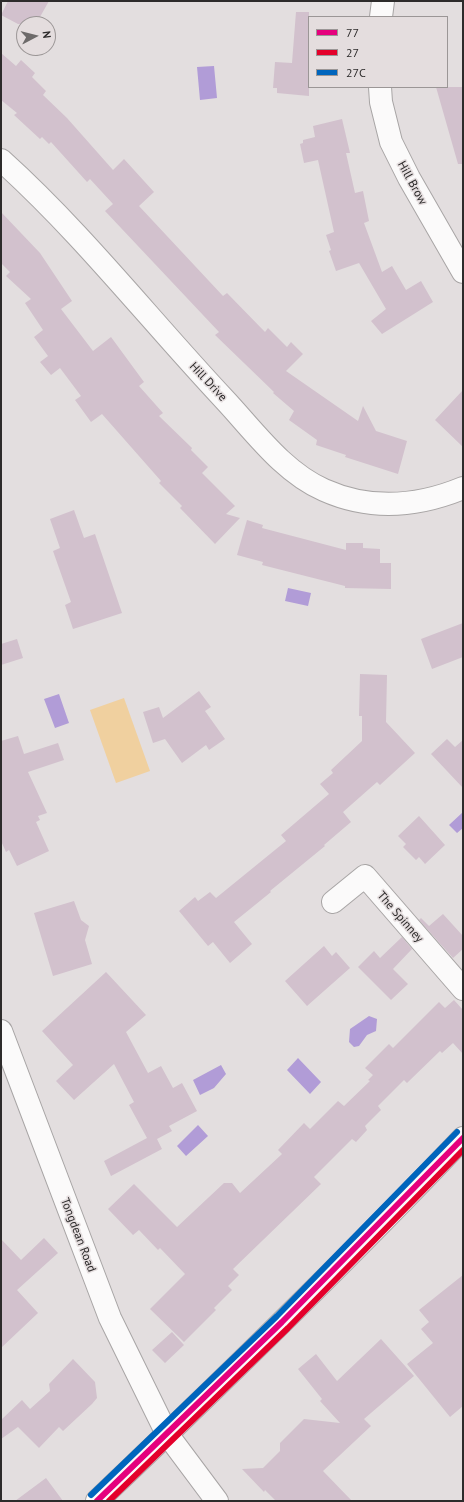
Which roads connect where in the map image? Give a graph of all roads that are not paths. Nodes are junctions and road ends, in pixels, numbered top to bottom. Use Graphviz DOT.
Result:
graph roads {
  1 [pos="383,1"];
  2 [pos="381,16"];
  3 [pos="380,88"];
  4 [pos="1,160"];
  5 [pos="463,272"];
  6 [pos="463,488"];
  7 [pos="333,902"];
  8 [pos="463,989"];
  9 [pos="1,1031"];
  10 [pos="463,1138"];
  11 [pos="168,1434"];
  12 [pos="96,1501"];
  13 [pos="217,1501"];
  1 -- 2 [label="street"];
  3 -- 5 [label="street, Hill Brow"];
  4 -- 6 [label="street, Hill Drive"];
  7 -- 8 [label="street, The Spinney"];
  9 -- 11 [label="street, Tongdean Road"];
  10 -- 11 [label="street"];
  11 -- 12 [label="street"];
  11 -- 13 [label="street, Tongdean Road"];
}
